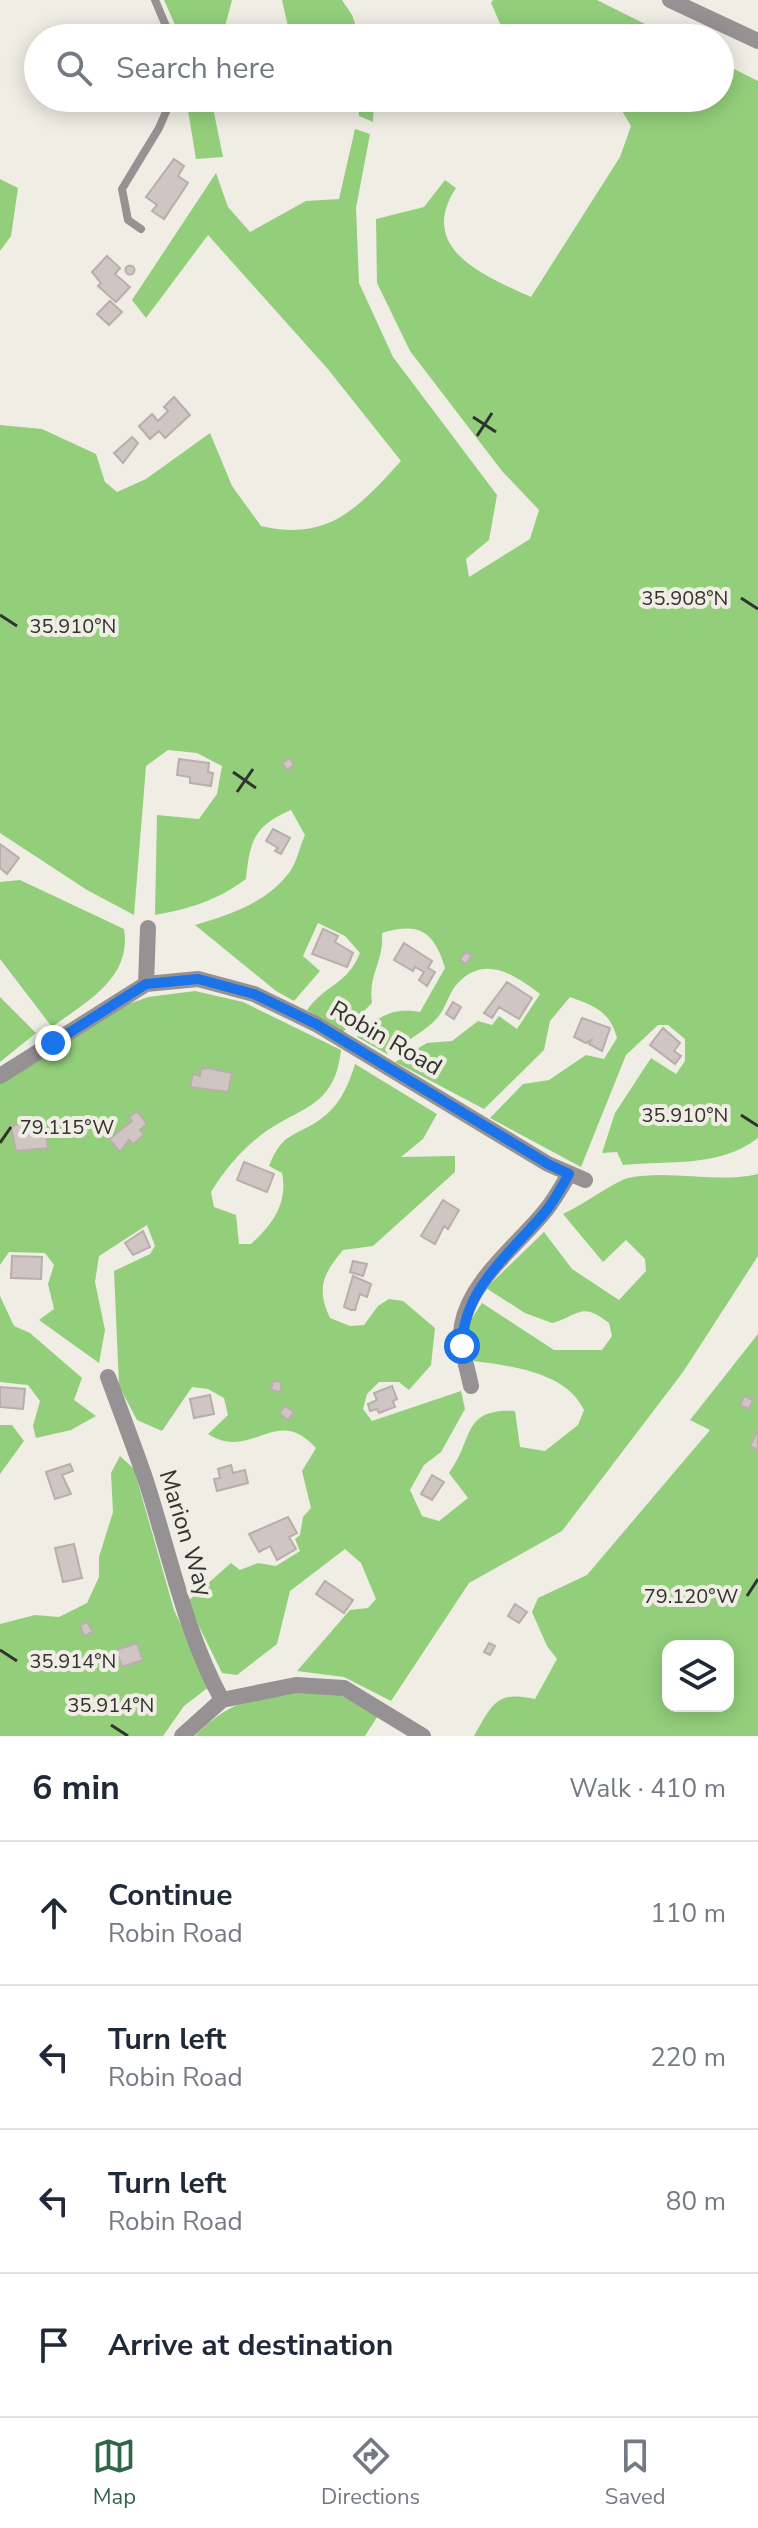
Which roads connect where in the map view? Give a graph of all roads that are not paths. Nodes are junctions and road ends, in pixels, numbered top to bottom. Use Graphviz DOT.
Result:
graph roads {
  1 [pos="155,0"];
  2 [pos="670,0"];
  3 [pos="165,24"];
  4 [pos="722,24"];
  5 [pos="734,30"];
  6 [pos="758,41"];
  7 [pos="166,112"];
  8 [pos="141,229"];
  9 [pos="148,928"];
  10 [pos="146,984"];
  11 [pos="0,1076"];
  12 [pos="108,1377"];
  13 [pos="471,1386"];
  14 [pos="222,1700"];
  15 [pos="182,1736"];
  16 [pos="423,1736"];
  1 -- 3 [label="lane"];
  2 -- 4 [label="street"];
  5 -- 6 [label="street"];
  7 -- 8 [label="lane"];
  9 -- 10 [label="street"];
  10 -- 11 [label="street, Robin Road"];
  10 -- 13 [label="street, Robin Road"];
  12 -- 14 [label="street, Marion Way"];
  14 -- 15 [label="street"];
  14 -- 16 [label="street"];
}
